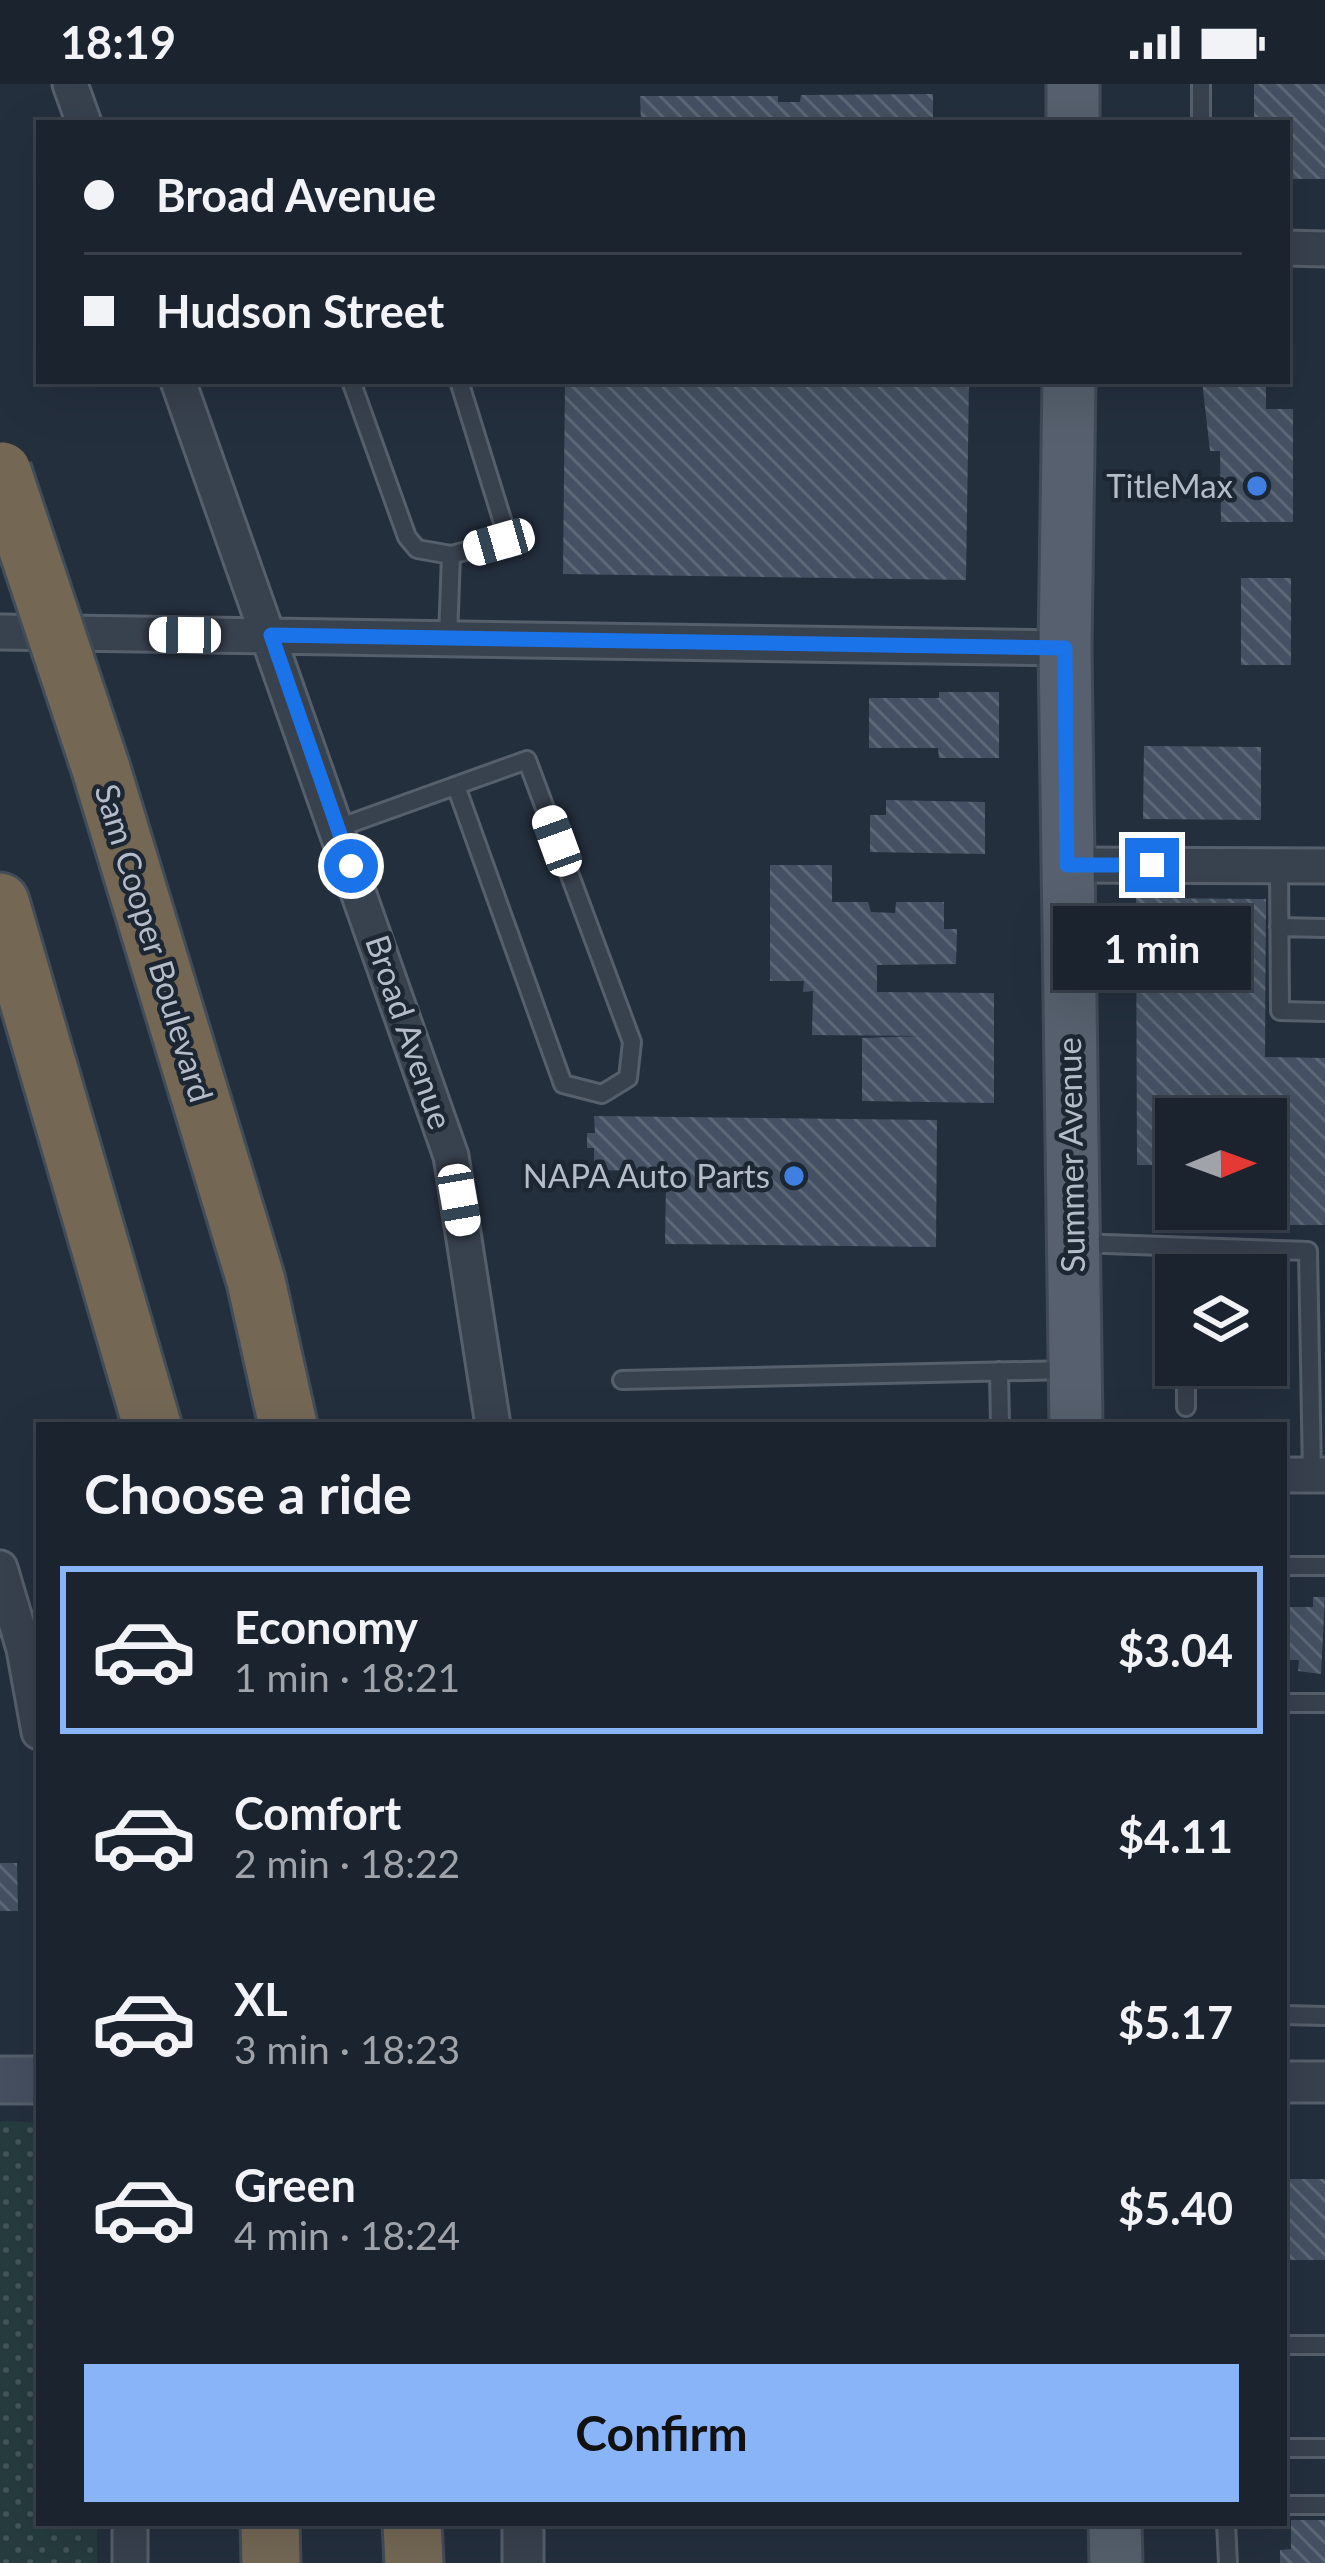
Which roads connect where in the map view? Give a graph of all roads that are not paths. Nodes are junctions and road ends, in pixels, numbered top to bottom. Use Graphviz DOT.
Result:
graph roads {
  1 [pos="70,84"];
  2 [pos="1073,84"];
  3 [pos="1201,84"];
  4 [pos="83,120"];
  5 [pos="1072,120"];
  6 [pos="1201,120"];
  7 [pos="1290,248"];
  8 [pos="1325,249"];
  9 [pos="179,384"];
  10 [pos="351,384"];
  11 [pos="460,384"];
  12 [pos="1069,384"];
  13 [pos="1,469"];
  14 [pos="452,555"];
  15 [pos="0,632"];
  16 [pos="271,635"];
  17 [pos="448,638"];
  18 [pos="1065,648"];
  19 [pos="456,785"];
  20 [pos="338,828"];
  21 [pos="1067,865"];
  22 [pos="1279,866"];
  23 [pos="1325,866"];
  24 [pos="0,902"];
  25 [pos="1280,927"];
  26 [pos="1325,928"];
  27 [pos="1325,1012"];
  28 [pos="1072,1243"];
  29 [pos="1184,1247"];
  30 [pos="1184,1254"];
  31 [pos="1074,1370"];
  32 [pos="999,1371"];
  33 [pos="622,1380"];
  34 [pos="1186,1386"];
  35 [pos="1186,1407"];
  36 [pos="151,1422"];
  37 [pos="287,1422"];
  38 [pos="493,1422"];
  39 [pos="1000,1422"];
  40 [pos="1076,1422"];
  41 [pos="1307,1475"];
  42 [pos="1287,1566"];
  43 [pos="1325,1566"];
  44 [pos="0,1568"];
  45 [pos="1287,1703"];
  46 [pos="1325,1703"];
  47 [pos="36,1715"];
  48 [pos="1287,2015"];
  49 [pos="1325,2016"];
  50 [pos="0,2080"];
  51 [pos="36,2080"];
  52 [pos="1287,2082"];
  53 [pos="1325,2082"];
  54 [pos="1287,2344"];
  55 [pos="1325,2345"];
  56 [pos="1287,2448"];
  57 [pos="1325,2448"];
  58 [pos="1287,2505"];
  59 [pos="1325,2505"];
  60 [pos="130,2526"];
  61 [pos="270,2526"];
  62 [pos="412,2526"];
  63 [pos="523,2526"];
  64 [pos="1115,2526"];
  65 [pos="1226,2526"];
  66 [pos="130,2563"];
  67 [pos="271,2563"];
  68 [pos="414,2563"];
  69 [pos="523,2563"];
  70 [pos="1116,2563"];
  71 [pos="1228,2563"];
  1 -- 4 [label="street"];
  2 -- 5 [label="main road"];
  3 -- 6 [label="lane"];
  7 -- 8 [label="street"];
  9 -- 16 [label="street, Broad Avenue"];
  10 -- 14 [label="lane"];
  11 -- 14 [label="lane"];
  12 -- 18 [label="main road, Summer Avenue"];
  13 -- 37 [label="highway, Sam Cooper Boulevard, bridge"];
  14 -- 17 [label="lane"];
  15 -- 16 [label="street"];
  16 -- 17 [label="street"];
  16 -- 20 [label="street, Broad Avenue"];
  17 -- 18 [label="street"];
  18 -- 21 [label="main road, Summer Avenue"];
  19 -- 19 [label="lane"];
  19 -- 20 [label="lane"];
  20 -- 38 [label="street, Broad Avenue"];
  21 -- 22 [label="street"];
  21 -- 28 [label="main road, Summer Avenue"];
  22 -- 23 [label="street"];
  22 -- 25 [label="lane"];
  24 -- 36 [label="highway"];
  25 -- 26 [label="lane"];
  25 -- 27 [label="lane"];
  28 -- 29 [label="lane"];
  28 -- 31 [label="main road, Summer Avenue"];
  29 -- 30 [label="lane"];
  29 -- 41 [label="lane"];
  31 -- 32 [label="lane"];
  31 -- 40 [label="main road, Summer Avenue"];
  32 -- 33 [label="lane"];
  32 -- 39 [label="lane"];
  34 -- 35 [label="lane"];
  42 -- 43 [label="lane"];
  44 -- 47 [label="street"];
  45 -- 46 [label="lane"];
  48 -- 49 [label="lane"];
  50 -- 51 [label="main road"];
  52 -- 53 [label="street"];
  54 -- 55 [label="lane"];
  56 -- 57 [label="lane"];
  58 -- 59 [label="lane"];
  60 -- 66 [label="street"];
  61 -- 67 [label="highway"];
  62 -- 68 [label="highway"];
  63 -- 69 [label="street"];
  64 -- 70 [label="main road"];
  65 -- 71 [label="lane"];
}
